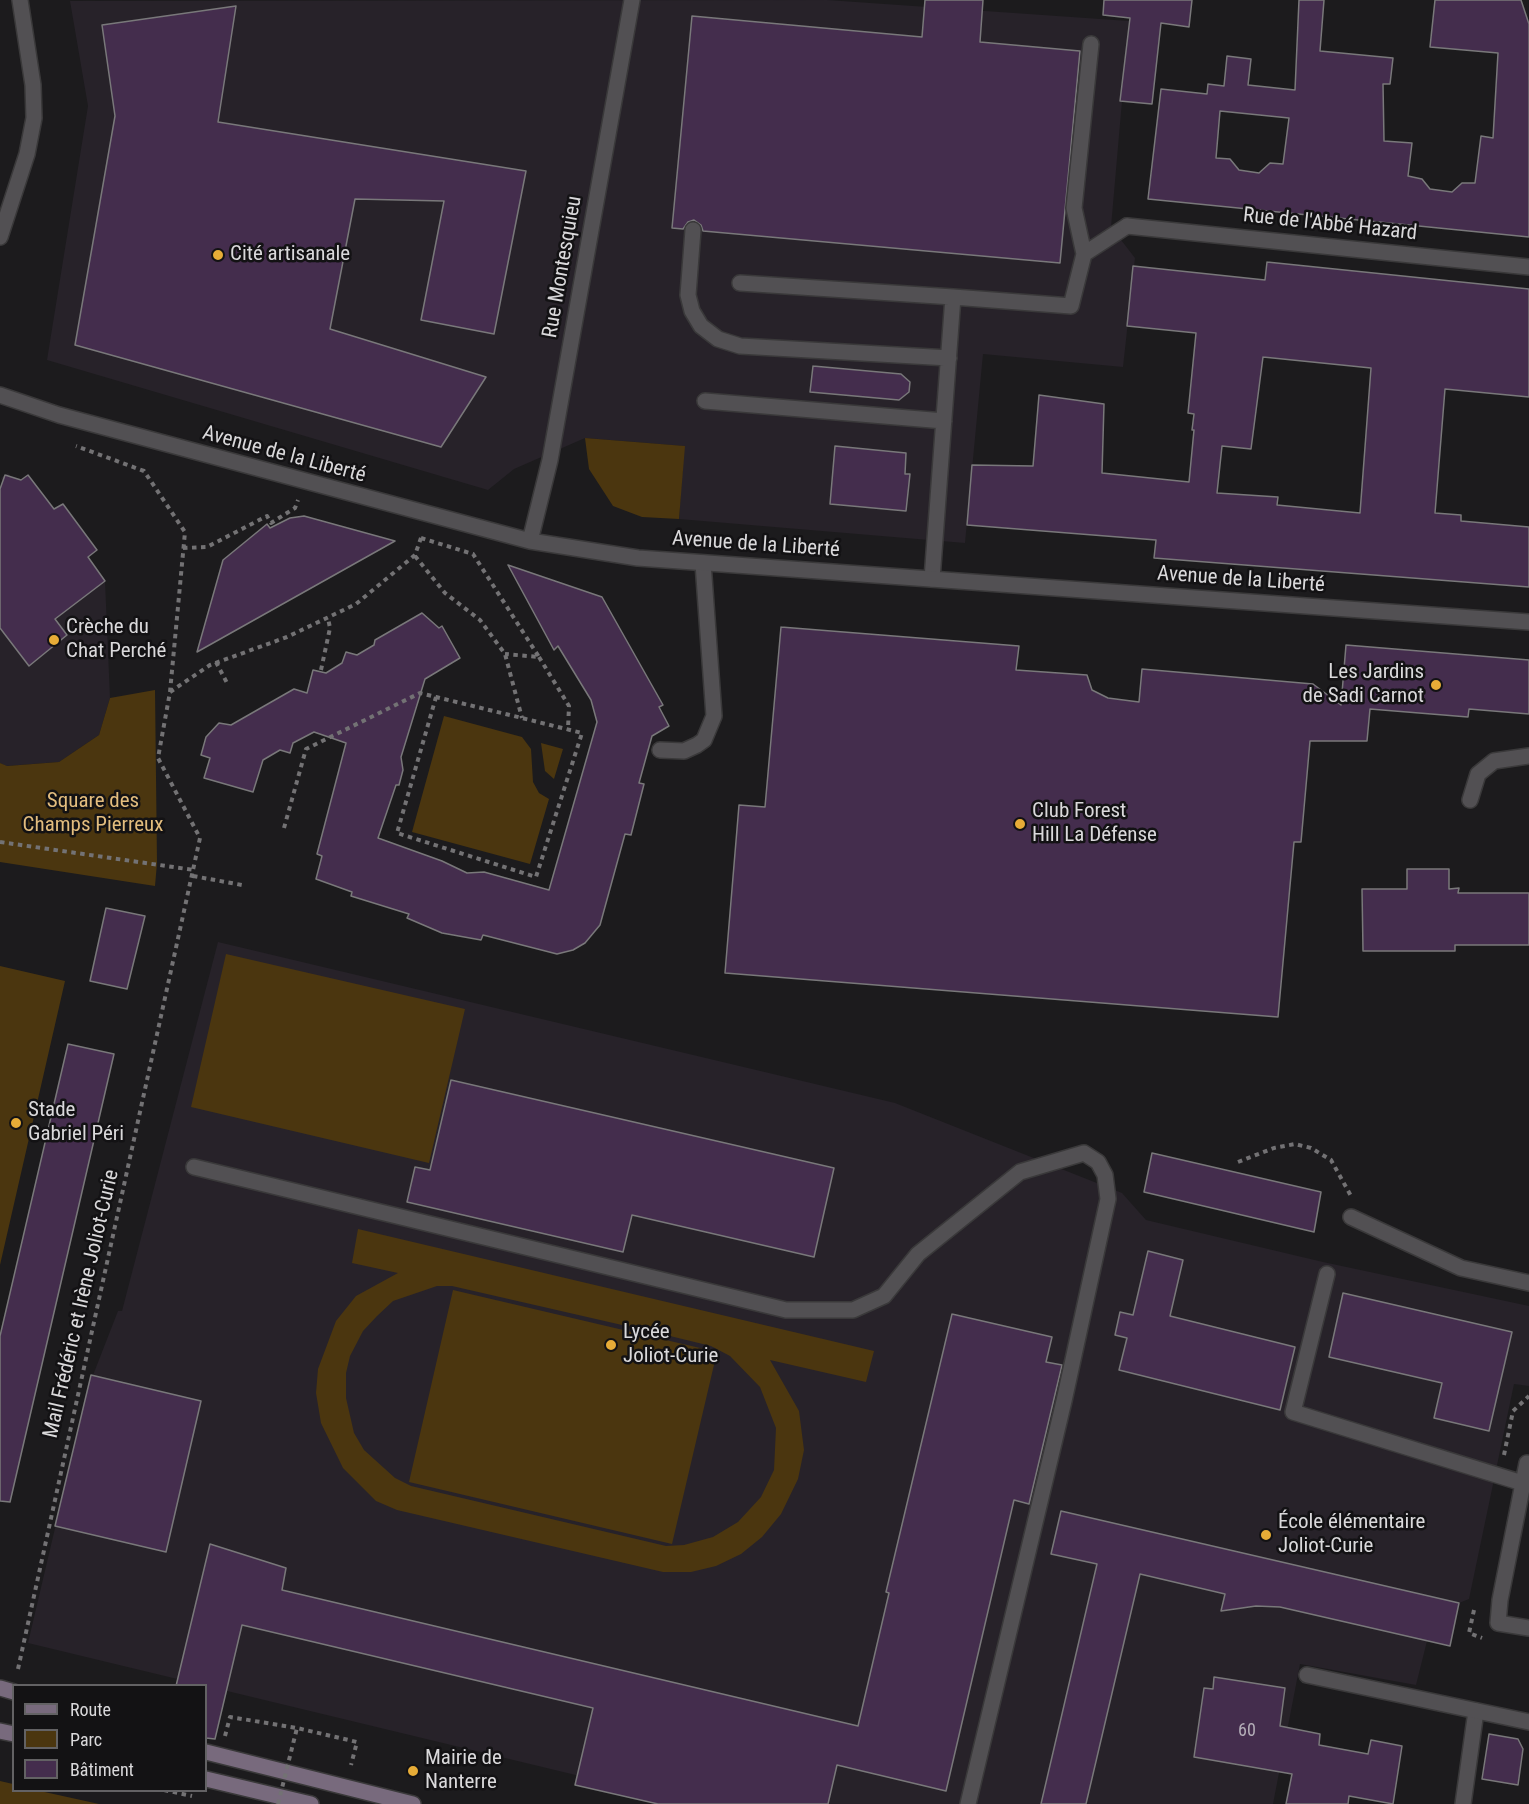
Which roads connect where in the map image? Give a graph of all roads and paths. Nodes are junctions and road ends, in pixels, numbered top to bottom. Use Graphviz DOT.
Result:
graph roads {
  1 [pos="20,0"];
  2 [pos="632,0"];
  3 [pos="1091,44"];
  4 [pos="693,230"];
  5 [pos="0,237"];
  6 [pos="1084,254"];
  7 [pos="1529,267"];
  8 [pos="740,283"];
  9 [pos="953,297"];
  10 [pos="949,358"];
  11 [pos="0,395"];
  12 [pos="705,401"];
  13 [pos="944,421"];
  14 [pos="70,444"];
  15 [pos="304,482"];
  16 [pos="429,515"];
  17 [pos="421,538"];
  18 [pos="530,541"];
  19 [pos="183,548"];
  20 [pos="415,555"];
  21 [pos="703,563"];
  22 [pos="932,579"];
  23 [pos="328,617"];
  24 [pos="1529,622"];
  25 [pos="505,654"];
  26 [pos="539,657"];
  27 [pos="216,662"];
  28 [pos="321,670"];
  29 [pos="227,683"];
  30 [pos="170,692"];
  31 [pos="436,697"];
  32 [pos="522,718"];
  33 [pos="568,729"];
  34 [pos="660,750"];
  35 [pos="1529,756"];
  36 [pos="1470,800"];
  37 [pos="284,828"];
  38 [pos="0,842"];
  39 [pos="194,870"];
  40 [pos="193,876"];
  41 [pos="242,885"];
  42 [pos="1238,1162"];
  43 [pos="194,1167"];
  44 [pos="1351,1217"];
  45 [pos="1327,1274"];
  46 [pos="1529,1283"];
  47 [pos="1528,1460"];
  48 [pos="1526,1484"];
  49 [pos="1529,1628"];
  50 [pos="16,1665"];
  51 [pos="1307,1675"];
  52 [pos="1476,1711"];
  53 [pos="230,1717"];
  54 [pos="1529,1722"];
  55 [pos="297,1728"];
  56 [pos="357,1742"];
  57 [pos="207,1752"];
  58 [pos="207,1779"];
  59 [pos="278,1804"];
  60 [pos="311,1804"];
  61 [pos="413,1804"];
  62 [pos="968,1804"];
  63 [pos="1463,1804"];
  1 -- 5 [label="street"];
  2 -- 18 [label="street, Rue Montesquieu"];
  3 -- 6 [label="street"];
  4 -- 10 [label="street"];
  6 -- 7 [label="street, Rue de l'Abbé Hazard"];
  6 -- 9 [label="street"];
  8 -- 9 [label="street"];
  9 -- 10 [label="street"];
  10 -- 13 [label="street"];
  11 -- 15 [label="street, Avenue de la Liberté"];
  12 -- 13 [label="street"];
  13 -- 22 [label="street"];
  14 -- 19 [label="path, Mail Frédéric et Irène Joliot-Curie"];
  15 -- 16 [label="street, Avenue de la Liberté"];
  15 -- 19 [label="path"];
  16 -- 17 [label="path"];
  16 -- 18 [label="street, Avenue de la Liberté"];
  17 -- 20 [label="path"];
  17 -- 26 [label="path"];
  18 -- 21 [label="street, Avenue de la Liberté"];
  19 -- 30 [label="path, Mail Frédéric et Irène Joliot-Curie"];
  20 -- 23 [label="path"];
  20 -- 25 [label="path"];
  21 -- 22 [label="street, Avenue de la Liberté"];
  21 -- 34 [label="street"];
  22 -- 24 [label="street, Avenue de la Liberté"];
  23 -- 27 [label="path"];
  23 -- 28 [label="path"];
  25 -- 26 [label="path"];
  25 -- 32 [label="path"];
  26 -- 33 [label="path"];
  27 -- 29 [label="path"];
  27 -- 30 [label="path"];
  30 -- 39 [label="path, Mail Frédéric et Irène Joliot-Curie"];
  31 -- 32 [label="path"];
  31 -- 33 [label="path"];
  31 -- 37 [label="path"];
  32 -- 33 [label="path"];
  35 -- 36 [label="street"];
  38 -- 39 [label="path"];
  39 -- 40 [label="path, Mail Frédéric et Irène Joliot-Curie"];
  40 -- 41 [label="path"];
  40 -- 50 [label="path, Mail Frédéric et Irène Joliot-Curie"];
  42 -- 44 [label="path"];
  43 -- 62 [label="street"];
  44 -- 46 [label="street"];
  45 -- 48 [label="street"];
  47 -- 48 [label="street"];
  48 -- 49 [label="street"];
  51 -- 52 [label="street"];
  52 -- 54 [label="street"];
  52 -- 63 [label="street"];
  53 -- 55 [label="path"];
  55 -- 56 [label="path"];
  55 -- 59 [label="path, bridge"];
  57 -- 61 [label="main road"];
  58 -- 60 [label="main road"];
}
